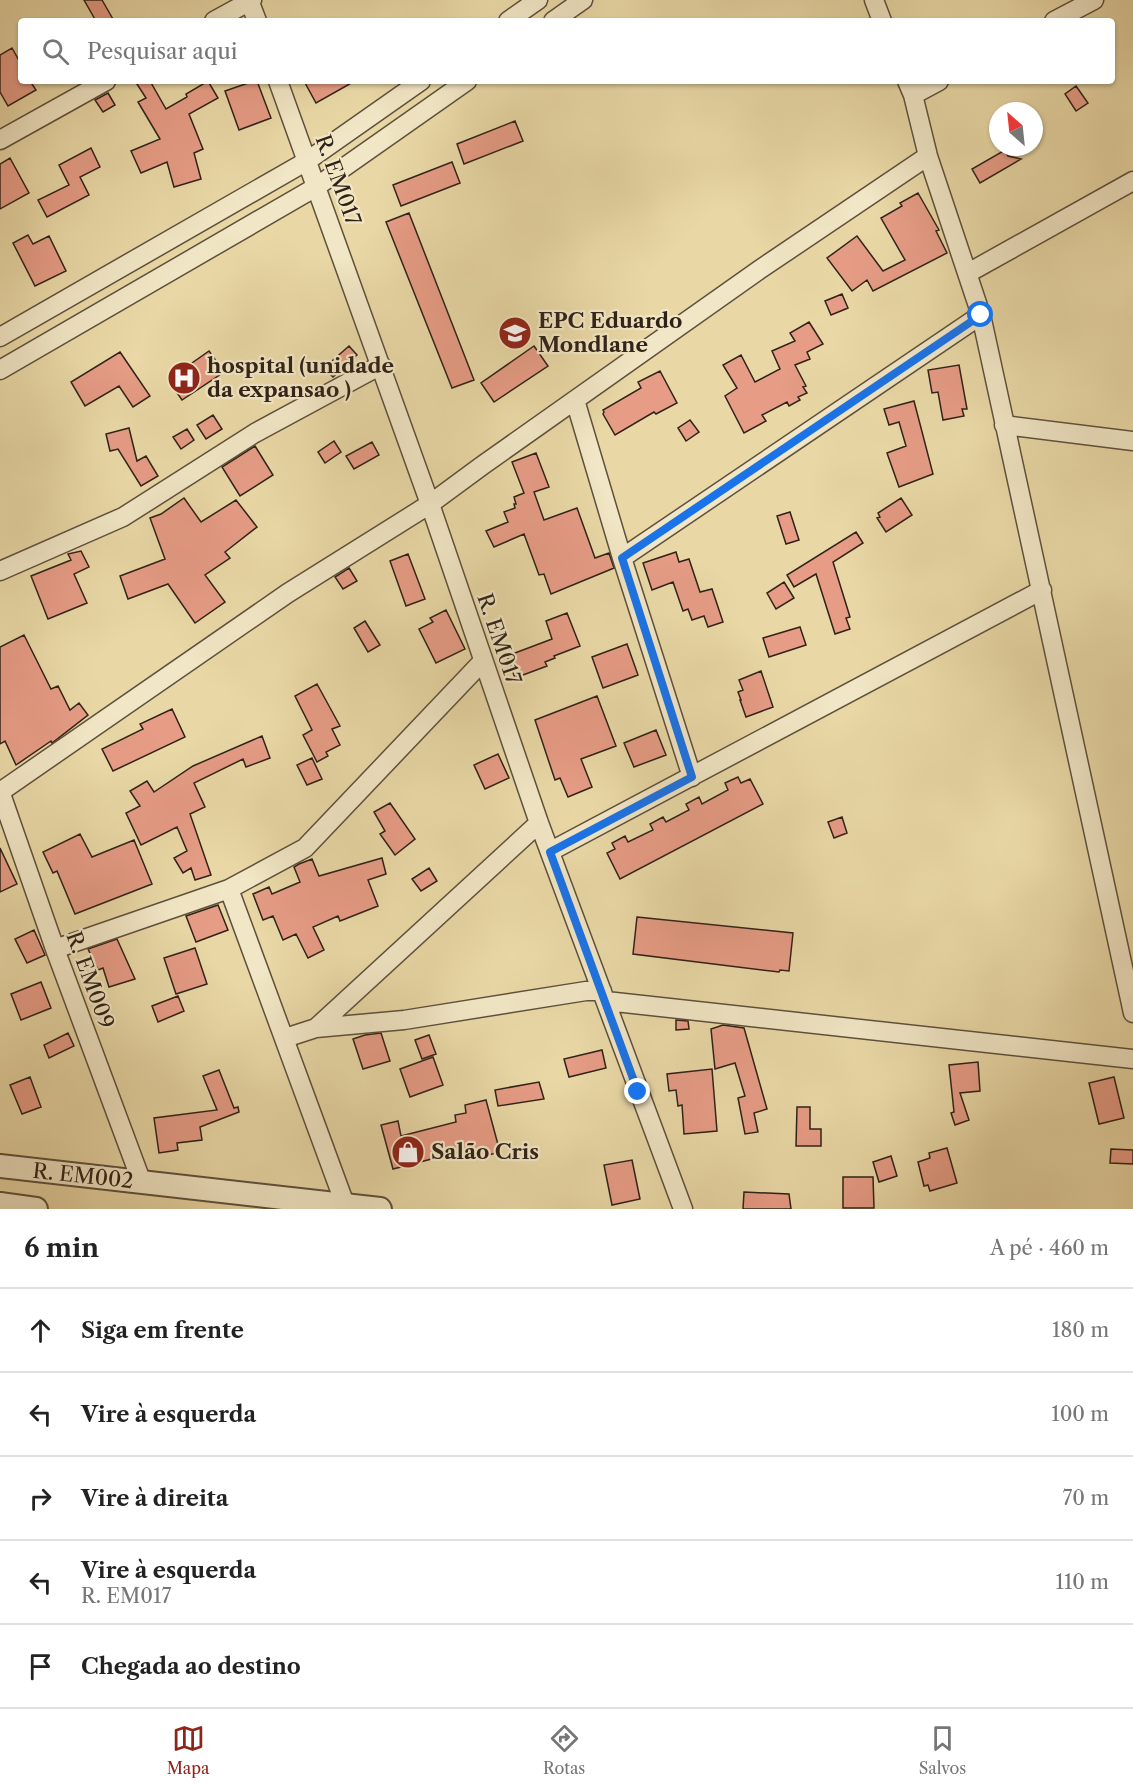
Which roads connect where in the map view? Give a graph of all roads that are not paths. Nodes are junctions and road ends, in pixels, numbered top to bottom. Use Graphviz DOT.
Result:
graph roads {
  1 [pos="250,0"];
  2 [pos="538,0"];
  3 [pos="583,0"];
  4 [pos="874,0"];
  5 [pos="1094,0"];
  6 [pos="219,18"];
  7 [pos="256,18"];
  8 [pos="512,18"];
  9 [pos="557,18"];
  10 [pos="881,18"];
  11 [pos="1060,18"];
  12 [pos="101,84"];
  13 [pos="279,84"];
  14 [pos="417,84"];
  15 [pos="463,84"];
  16 [pos="927,84"];
  17 [pos="910,88"];
  18 [pos="0,140"];
  19 [pos="928,156"];
  20 [pos="306,161"];
  21 [pos="1133,181"];
  22 [pos="316,187"];
  23 [pos="968,273"];
  24 [pos="981,315"];
  25 [pos="0,338"];
  26 [pos="381,364"];
  27 [pos="0,369"];
  28 [pos="575,400"];
  29 [pos="1004,425"];
  30 [pos="1133,441"];
  31 [pos="430,504"];
  32 [pos="622,558"];
  33 [pos="0,571"];
  34 [pos="1042,591"];
  35 [pos="483,661"];
  36 [pos="692,777"];
  37 [pos="0,792"];
  38 [pos="539,823"];
  39 [pos="550,852"];
  40 [pos="229,889"];
  41 [pos="55,950"];
  42 [pos="604,996"];
  43 [pos="1133,1013"];
  44 [pos="316,1028"];
  45 [pos="285,1038"];
  46 [pos="1133,1059"];
  47 [pos="0,1167"];
  48 [pos="142,1183"];
  49 [pos="0,1204"];
  50 [pos="346,1206"];
  51 [pos="36,1209"];
  52 [pos="380,1209"];
  53 [pos="682,1209"];
  1 -- 6 [label="street"];
  1 -- 7 [label="street"];
  2 -- 8 [label="street"];
  3 -- 9 [label="street"];
  4 -- 10 [label="street"];
  5 -- 11 [label="street"];
  12 -- 18 [label="street"];
  13 -- 20 [label="street, R. EM017"];
  14 -- 20 [label="street"];
  15 -- 22 [label="street"];
  16 -- 17 [label="street"];
  17 -- 19 [label="street"];
  19 -- 23 [label="street"];
  19 -- 28 [label="street"];
  20 -- 22 [label="street, R. EM017"];
  20 -- 25 [label="street"];
  21 -- 23 [label="street"];
  22 -- 26 [label="street, R. EM017"];
  22 -- 27 [label="street"];
  23 -- 24 [label="street"];
  24 -- 29 [label="street"];
  24 -- 32 [label="street"];
  26 -- 31 [label="street, R. EM017"];
  26 -- 33 [label="street"];
  28 -- 31 [label="street"];
  28 -- 32 [label="street"];
  29 -- 30 [label="street"];
  29 -- 34 [label="street"];
  31 -- 35 [label="street, R. EM017"];
  31 -- 37 [label="street"];
  32 -- 36 [label="street"];
  34 -- 36 [label="street"];
  34 -- 43 [label="street"];
  35 -- 38 [label="street, R. EM017"];
  35 -- 40 [label="street"];
  36 -- 39 [label="street"];
  37 -- 41 [label="street, R. EM009"];
  38 -- 39 [label="street, R. EM017"];
  38 -- 44 [label="street"];
  39 -- 42 [label="street, R. EM017"];
  40 -- 41 [label="street"];
  40 -- 45 [label="street"];
  41 -- 48 [label="street, R. EM009"];
  42 -- 44 [label="street"];
  42 -- 46 [label="street"];
  42 -- 53 [label="street, R. EM017"];
  44 -- 45 [label="street"];
  45 -- 50 [label="street"];
  47 -- 48 [label="street, R. EM002"];
  48 -- 50 [label="street, R. EM002"];
  49 -- 51 [label="street"];
  50 -- 52 [label="street, R. EM002"];
}
